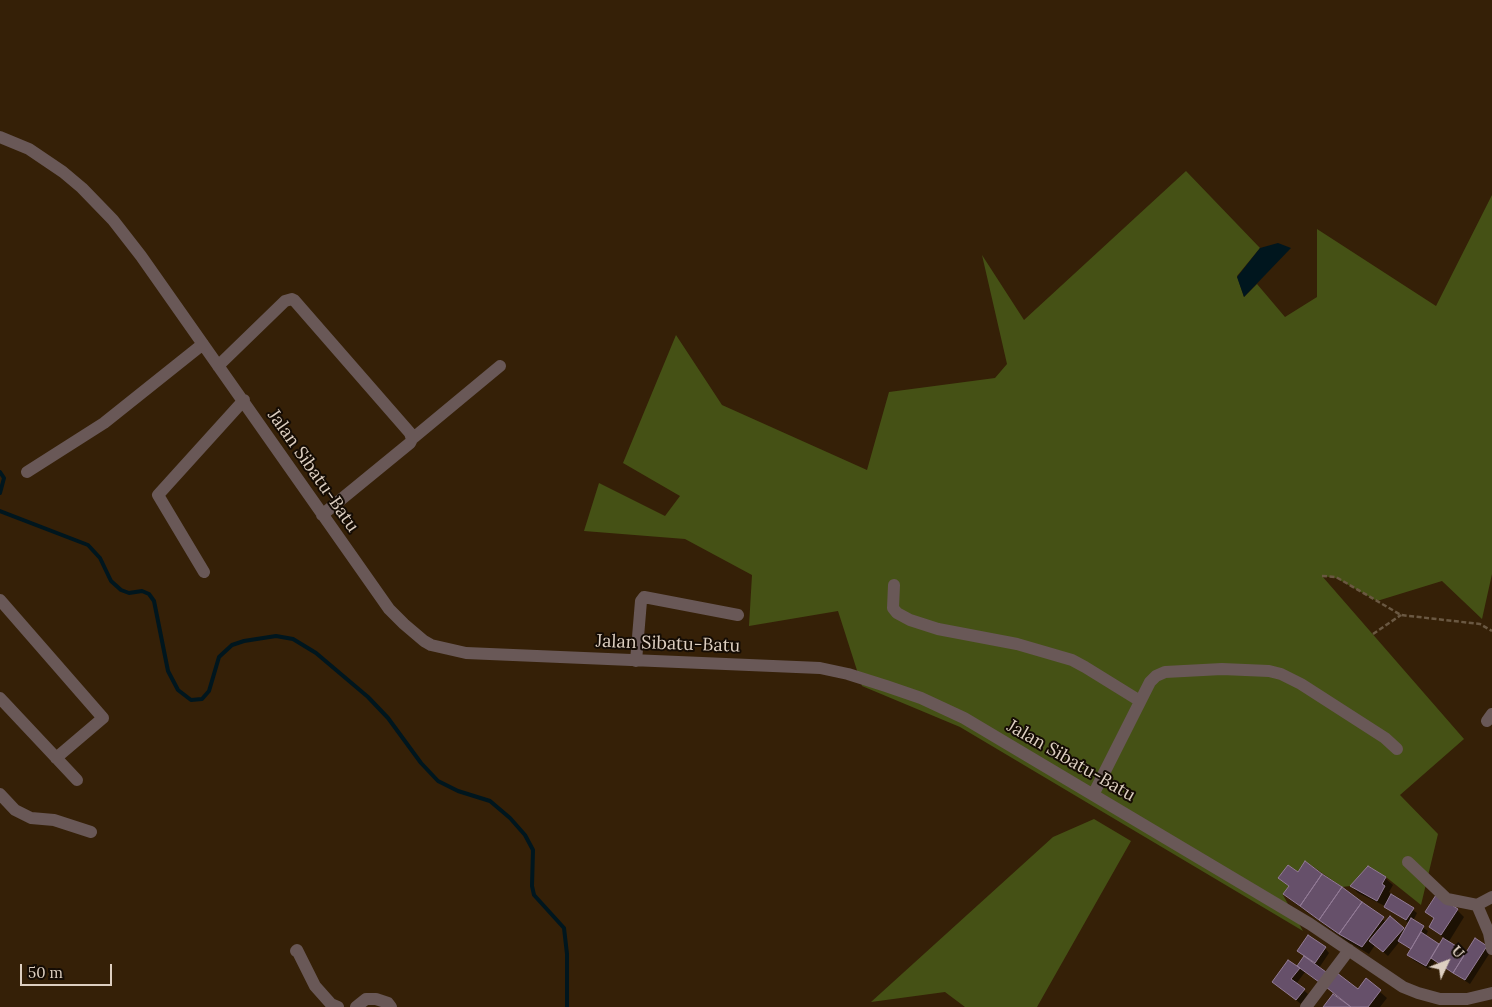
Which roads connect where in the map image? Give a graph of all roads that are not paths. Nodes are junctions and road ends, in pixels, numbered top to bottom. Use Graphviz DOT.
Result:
graph roads {
  1 [pos="0,137"];
  2 [pos="203,344"];
  3 [pos="218,366"];
  4 [pos="500,366"];
  5 [pos="244,400"];
  6 [pos="412,439"];
  7 [pos="27,472"];
  8 [pos="322,515"];
  9 [pos="204,572"];
  10 [pos="894,585"];
  11 [pos="1,604"];
  12 [pos="738,615"];
  13 [pos="636,660"];
  14 [pos="0,698"];
  15 [pos="1140,701"];
  16 [pos="1397,749"];
  17 [pos="56,758"];
  18 [pos="77,780"];
  19 [pos="0,794"];
  20 [pos="1093,795"];
  21 [pos="91,832"];
  22 [pos="1408,862"];
  23 [pos="1492,897"];
  24 [pos="1477,905"];
  25 [pos="1492,949"];
  26 [pos="1349,950"];
  27 [pos="296,951"];
  28 [pos="1492,993"];
  29 [pos="1464,1003"];
  30 [pos="338,1007"];
  31 [pos="356,1007"];
  32 [pos="392,1007"];
  33 [pos="1306,1007"];
  1 -- 2 [label="street, Jalan Sibatu-Batu"];
  2 -- 3 [label="street, Jalan Sibatu-Batu"];
  2 -- 7 [label="street"];
  3 -- 5 [label="street, Jalan Sibatu-Batu"];
  3 -- 6 [label="street"];
  4 -- 6 [label="street"];
  5 -- 8 [label="street, Jalan Sibatu-Batu"];
  5 -- 9 [label="street"];
  6 -- 8 [label="street"];
  8 -- 13 [label="street, Jalan Sibatu-Batu"];
  10 -- 15 [label="street"];
  11 -- 17 [label="street"];
  12 -- 13 [label="street"];
  13 -- 20 [label="street, Jalan Sibatu-Batu"];
  14 -- 17 [label="street"];
  15 -- 16 [label="street"];
  15 -- 20 [label="street"];
  17 -- 18 [label="street"];
  19 -- 21 [label="street"];
  20 -- 26 [label="street, Jalan Sibatu-Batu"];
  22 -- 24 [label="street"];
  23 -- 24 [label="street"];
  24 -- 25 [label="street"];
  26 -- 29 [label="street, Jalan Sibatu-Batu"];
  26 -- 33 [label="street"];
  27 -- 30 [label="street"];
  28 -- 29 [label="street, Jalan Sibatu-Batu"];
  31 -- 32 [label="street"];
}
